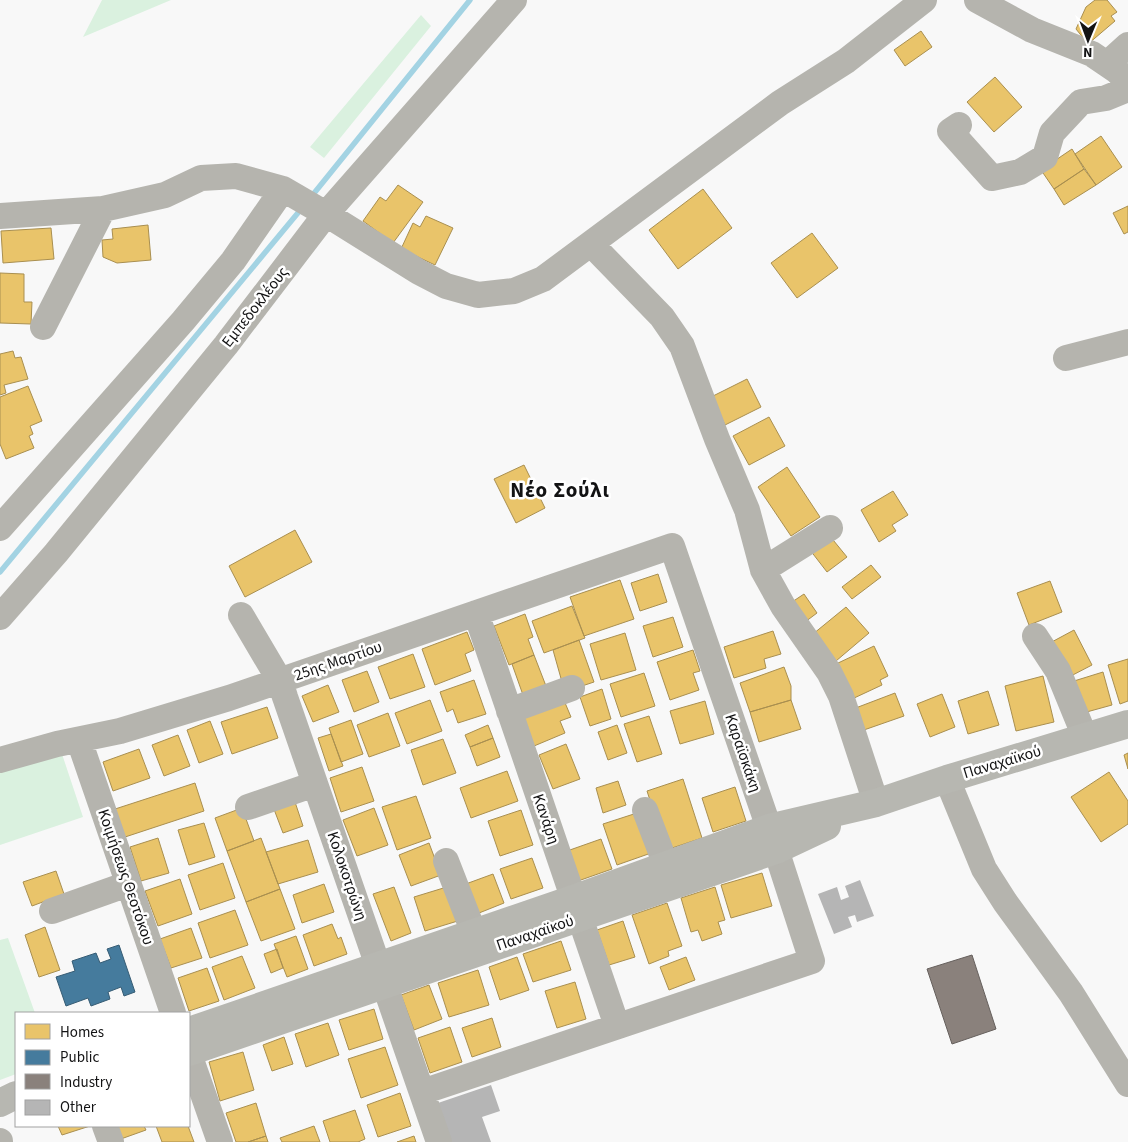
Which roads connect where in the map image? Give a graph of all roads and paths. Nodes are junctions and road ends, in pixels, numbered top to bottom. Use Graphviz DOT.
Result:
graph roads {
  1 [pos="514,0"];
  2 [pos="924,0"];
  3 [pos="977,0"];
  4 [pos="1128,45"];
  5 [pos="1108,64"];
  6 [pos="1128,82"];
  7 [pos="1128,89"];
  8 [pos="959,125"];
  9 [pos="290,192"];
  10 [pos="103,209"];
  11 [pos="326,214"];
  12 [pos="0,216"];
  13 [pos="592,245"];
  14 [pos="43,327"];
  15 [pos="1128,342"];
  16 [pos="1066,358"];
  17 [pos="0,528"];
  18 [pos="830,528"];
  19 [pos="672,546"];
  20 [pos="763,570"];
  21 [pos="476,612"];
  22 [pos="241,615"];
  23 [pos="0,617"];
  24 [pos="1035,636"];
  25 [pos="280,682"];
  26 [pos="572,688"];
  27 [pos="509,711"];
  28 [pos="1128,724"];
  29 [pos="1085,737"];
  30 [pos="79,740"];
  31 [pos="0,760"];
  32 [pos="947,779"];
  33 [pos="316,784"];
  34 [pos="876,803"];
  35 [pos="248,807"];
  36 [pos="645,810"];
  37 [pos="773,839"];
  38 [pos="446,861"];
  39 [pos="666,865"];
  40 [pos="128,884"];
  41 [pos="577,908"];
  42 [pos="52,911"];
  43 [pos="474,933"];
  44 [pos="380,976"];
  45 [pos="173,1012"];
  46 [pos="617,1026"];
  47 [pos="190,1031"];
  48 [pos="190,1053"];
  49 [pos="190,1056"];
  50 [pos="1128,1084"];
  51 [pos="422,1092"];
  52 [pos="15,1095"];
  53 [pos="15,1103"];
  54 [pos="0,1104"];
  55 [pos="105,1127"];
  56 [pos="112,1142"];
  57 [pos="220,1142"];
  58 [pos="439,1142"];
  1 -- 11 [label="street, Εμπεδοκλέους"];
  2 -- 13 [label="street"];
  3 -- 5 [label="street"];
  4 -- 5 [label="street"];
  5 -- 6 [label="street"];
  7 -- 8 [label="street"];
  9 -- 10 [label="street"];
  9 -- 11 [label="street"];
  9 -- 17 [label="street"];
  10 -- 12 [label="street"];
  10 -- 14 [label="street"];
  11 -- 13 [label="street"];
  11 -- 23 [label="street, Εμπεδοκλέους"];
  13 -- 20 [label="street"];
  15 -- 16 [label="street"];
  18 -- 20 [label="street"];
  19 -- 21 [label="street, 25ης Μαρτίου"];
  19 -- 37 [label="street, Καραϊσκάκη"];
  20 -- 34 [label="street"];
  21 -- 25 [label="street, 25ης Μαρτίου"];
  21 -- 27 [label="street, Κανάρη"];
  22 -- 25 [label="street, Κολοκοτρώνη"];
  24 -- 29 [label="street"];
  25 -- 30 [label="street, 25ης Μαρτίου"];
  25 -- 33 [label="street, Κολοκοτρώνη"];
  26 -- 27 [label="street"];
  27 -- 41 [label="street, Κανάρη"];
  28 -- 29 [label="main road, Παναχαϊκού"];
  29 -- 32 [label="main road, Παναχαϊκού"];
  30 -- 31 [label="street, 25ης Μαρτίου"];
  30 -- 40 [label="street, Κοιμήσεως Θεοτόκου"];
  32 -- 34 [label="main road, Παναχαϊκού"];
  32 -- 50 [label="street"];
  33 -- 35 [label="street"];
  33 -- 44 [label="street, Κολοκοτρώνη"];
  34 -- 37 [label="main road, Παναχαϊκού"];
  36 -- 39 [label="street"];
  37 -- 39 [label="main road, Παναχαϊκού"];
  37 -- 41 [label="main road, Παναχαϊκού"];
  37 -- 46 [label="street, Καραϊσκάκη"];
  38 -- 43 [label="street"];
  39 -- 41 [label="main road, Παναχαϊκού"];
  40 -- 42 [label="street"];
  40 -- 45 [label="street, Κοιμήσεως Θεοτόκου"];
  41 -- 43 [label="main road, Παναχαϊκού"];
  41 -- 44 [label="main road, Παναχαϊκού"];
  41 -- 46 [label="street, Κανάρη"];
  43 -- 44 [label="main road, Παναχαϊκού"];
  44 -- 47 [label="main road, Παναχαϊκού"];
  44 -- 48 [label="main road, Παναχαϊκού"];
  44 -- 51 [label="street, Κολοκοτρώνη"];
  46 -- 51 [label="street"];
  49 -- 57 [label="street"];
  51 -- 58 [label="street, Κολοκοτρώνη"];
  52 -- 54 [label="main road"];
  53 -- 54 [label="main road"];
  55 -- 56 [label="street"];
}
